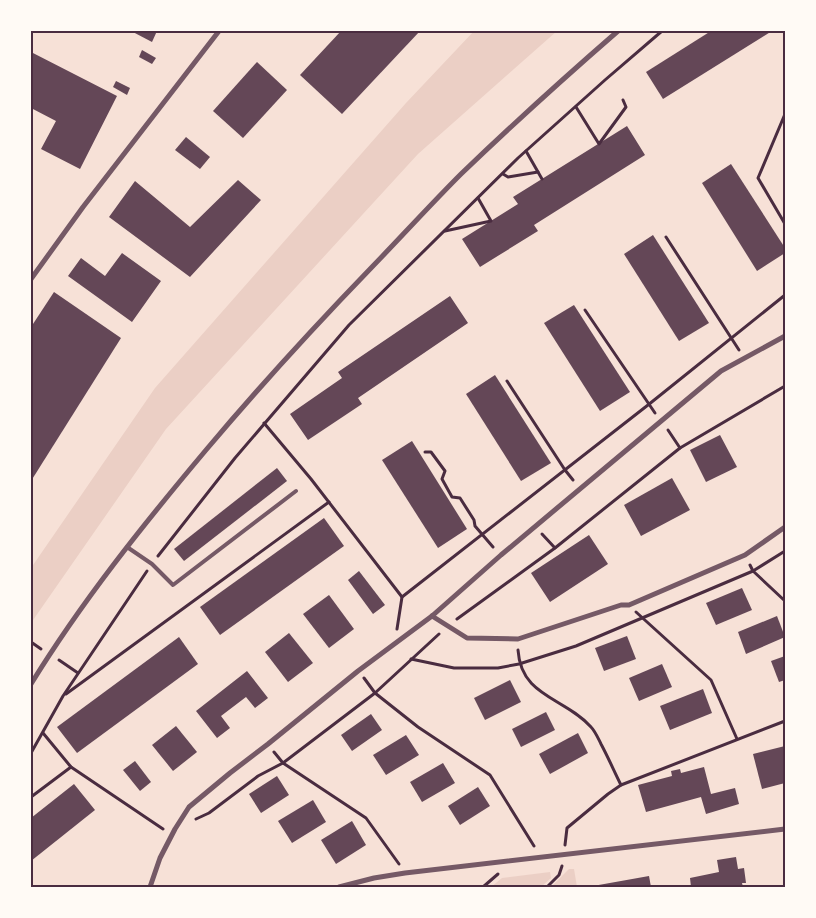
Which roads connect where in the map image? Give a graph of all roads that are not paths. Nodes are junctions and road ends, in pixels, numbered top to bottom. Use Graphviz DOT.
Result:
graph roads {
  1 [pos="219,31"];
  2 [pos="618,31"];
  3 [pos="31,279"];
  4 [pos="785,336"];
  5 [pos="296,491"];
  6 [pos="785,527"];
  7 [pos="127,547"];
  8 [pos="432,616"];
  9 [pos="31,684"];
  10 [pos="785,829"];
  11 [pos="150,887"];
  12 [pos="339,887"];
  1 -- 3 [label="street"];
  2 -- 7 [label="street"];
  4 -- 8 [label="street"];
  5 -- 7 [label="lane"];
  6 -- 8 [label="street"];
  7 -- 9 [label="street"];
  8 -- 11 [label="street"];
  10 -- 12 [label="street"];
}
